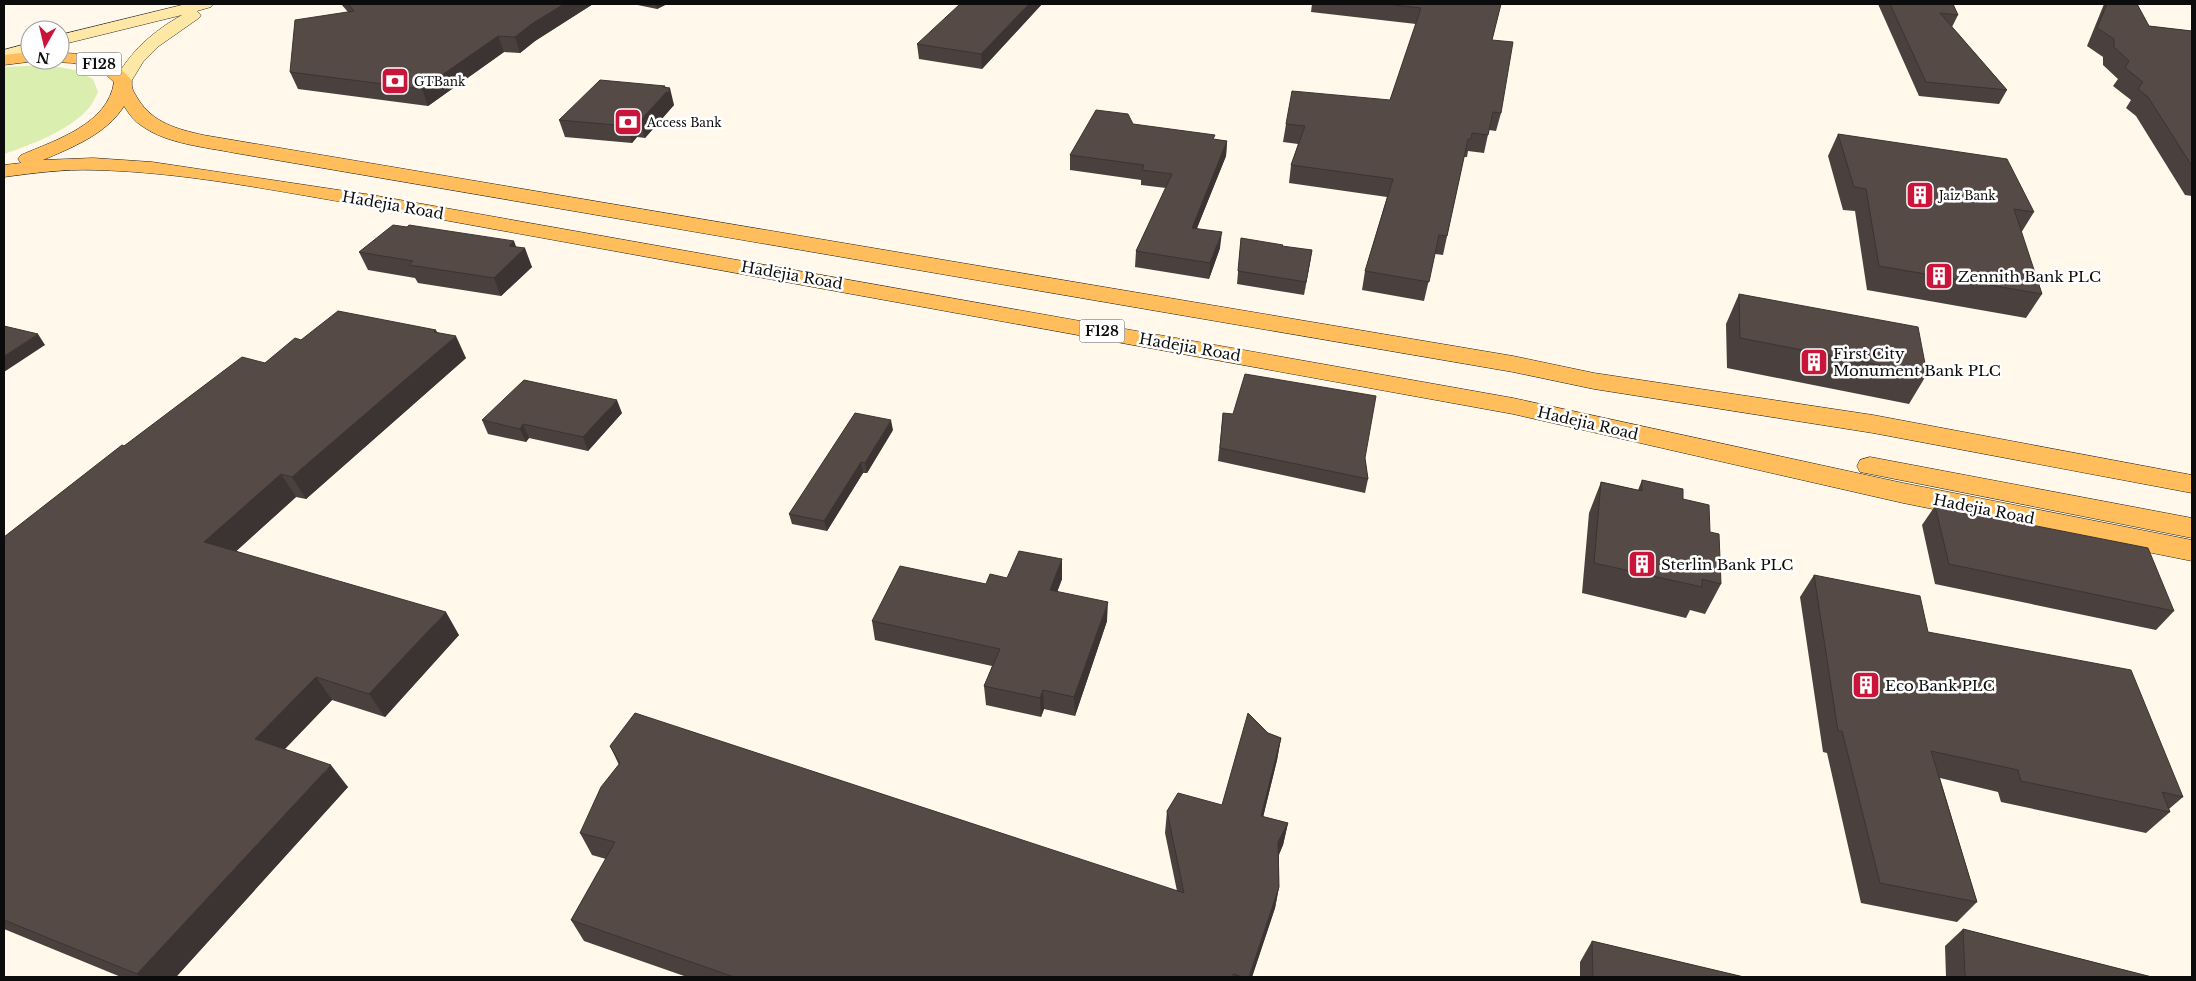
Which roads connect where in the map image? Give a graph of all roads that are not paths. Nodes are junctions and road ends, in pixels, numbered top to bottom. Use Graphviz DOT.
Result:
graph roads {
  1 [pos="205,4"];
  2 [pos="215,4"];
  3 [pos="70,38"];
  4 [pos="20,51"];
  5 [pos="4,55"];
  6 [pos="20,58"];
  7 [pos="70,58"];
  8 [pos="4,60"];
  9 [pos="124,86"];
  10 [pos="4,169"];
  11 [pos="1594,381"];
  12 [pos="1612,428"];
  13 [pos="1794,439"];
  14 [pos="2192,484"];
  15 [pos="2192,501"];
  16 [pos="2192,528"];
  17 [pos="2192,551"];
  1 -- 3 [label="main road"];
  2 -- 9 [label="main road"];
  4 -- 5 [label="main road"];
  6 -- 8 [label="main road"];
  7 -- 9 [label="main road, F128"];
  9 -- 10 [label="main road"];
  9 -- 11 [label="main road, Hadejia Road / F128"];
  10 -- 12 [label="main road, Hadejia Road / F128"];
  11 -- 13 [label="main road"];
  11 -- 14 [label="main road, Hadejia Road / F128"];
  12 -- 13 [label="main road"];
  12 -- 17 [label="main road, Hadejia Road / F128"];
  13 -- 15 [label="main road"];
  13 -- 16 [label="main road"];
}
